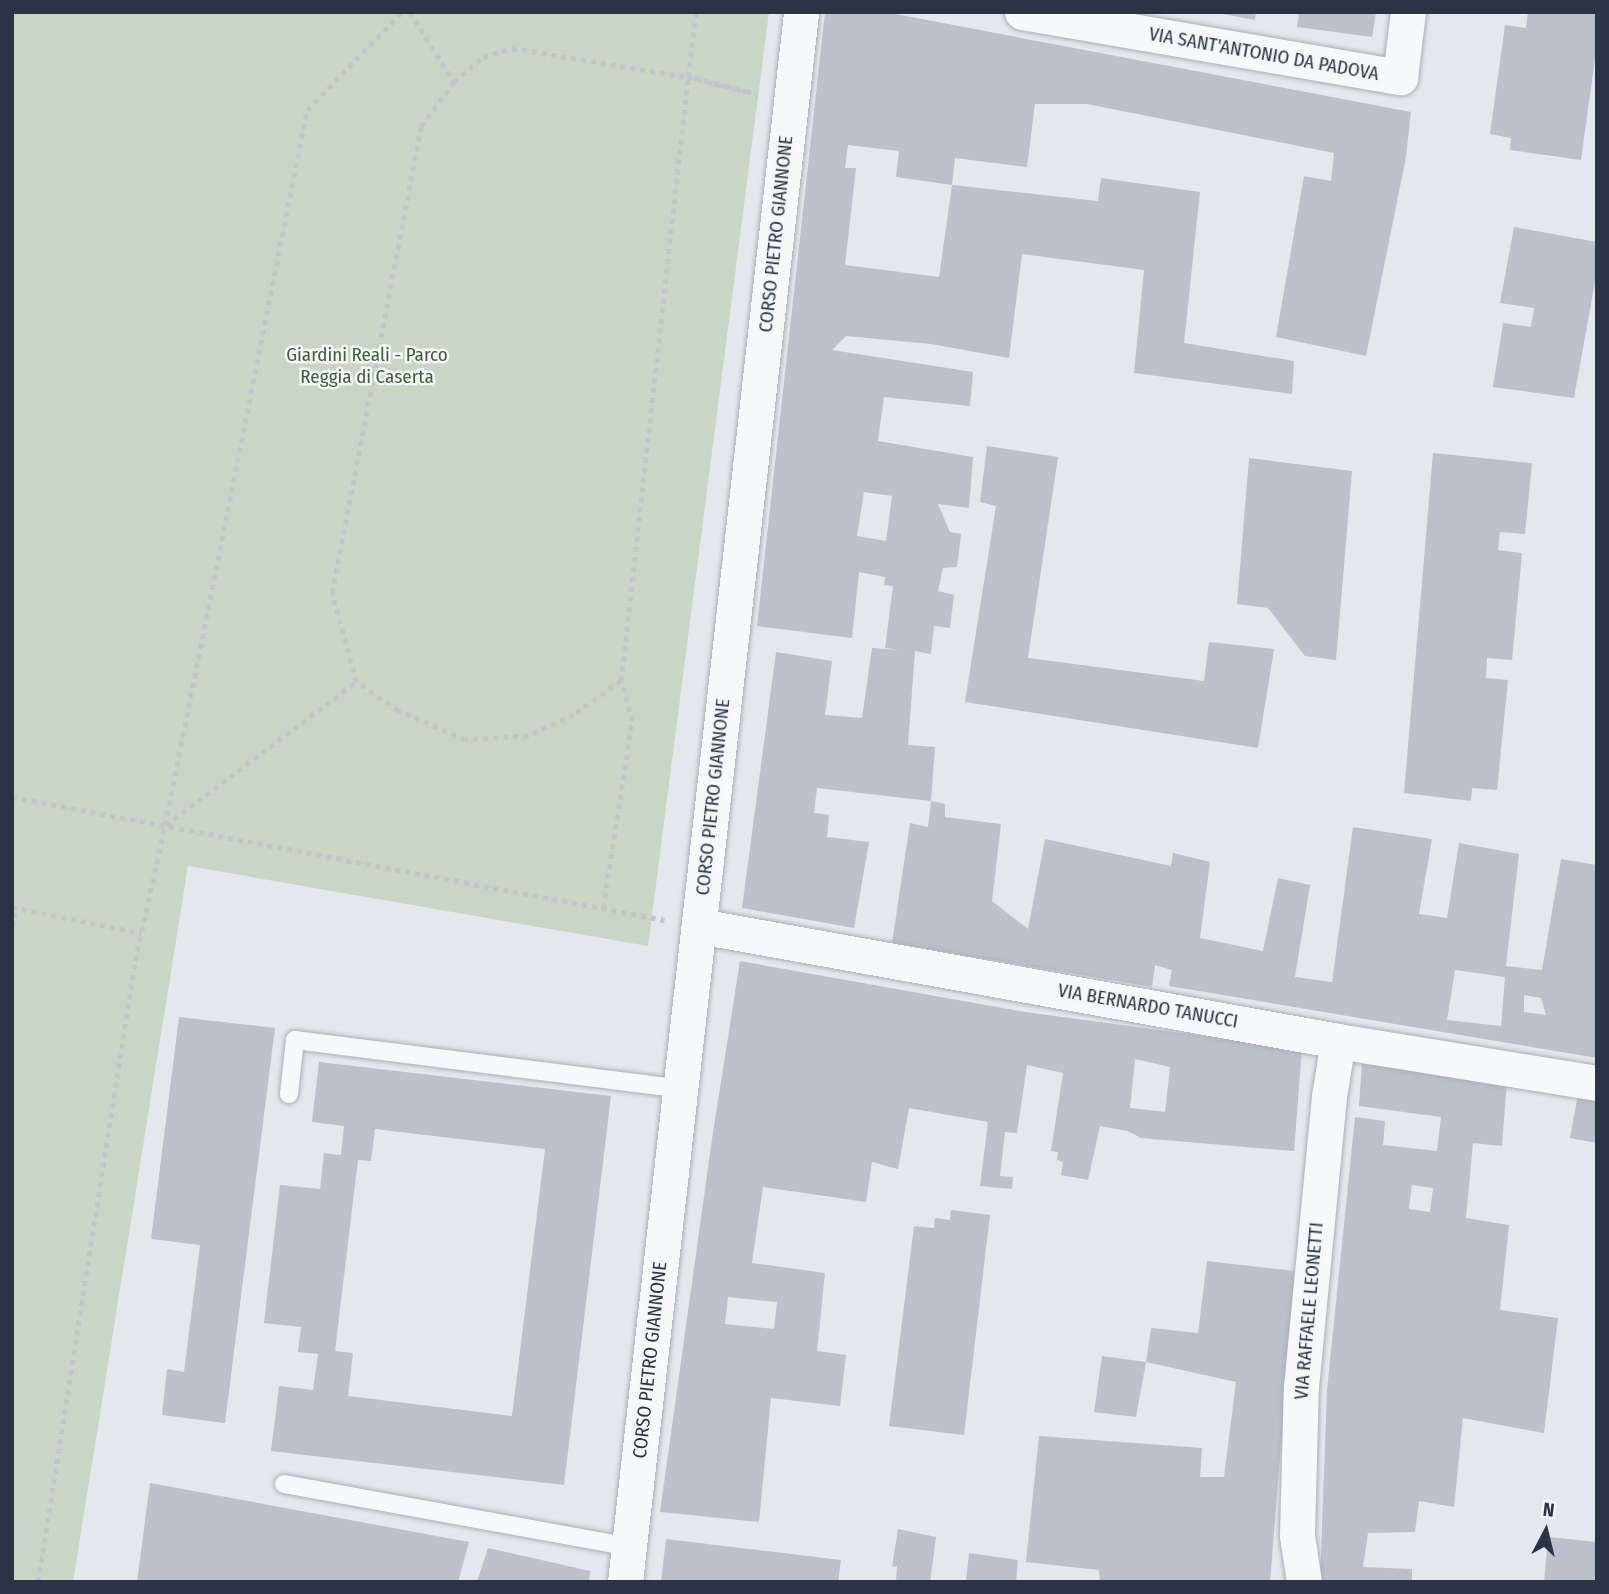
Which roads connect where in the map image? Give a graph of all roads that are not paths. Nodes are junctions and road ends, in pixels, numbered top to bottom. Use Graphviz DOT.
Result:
graph roads {
  1 [pos="801,12"];
  2 [pos="1022,12"];
  3 [pos="1408,12"];
  4 [pos="699,926"];
  5 [pos="1338,1041"];
  6 [pos="1597,1083"];
  7 [pos="681,1089"];
  8 [pos="289,1094"];
  9 [pos="284,1484"];
  10 [pos="629,1547"];
  11 [pos="625,1582"];
  12 [pos="1304,1582"];
  1 -- 4 [label="street, CORSO PIETRO GIANNONE"];
  2 -- 3 [label="street, VIA SANT'ANTONIO DA PADOVA"];
  4 -- 5 [label="street, VIA BERNARDO TANUCCI"];
  4 -- 7 [label="street, CORSO PIETRO GIANNONE"];
  5 -- 6 [label="street, VIA BERNARDO TANUCCI"];
  5 -- 12 [label="street, VIA RAFFAELE LEONETTI"];
  7 -- 8 [label="lane"];
  7 -- 10 [label="street, CORSO PIETRO GIANNONE"];
  9 -- 10 [label="lane"];
  10 -- 11 [label="street, CORSO PIETRO GIANNONE"];
}
